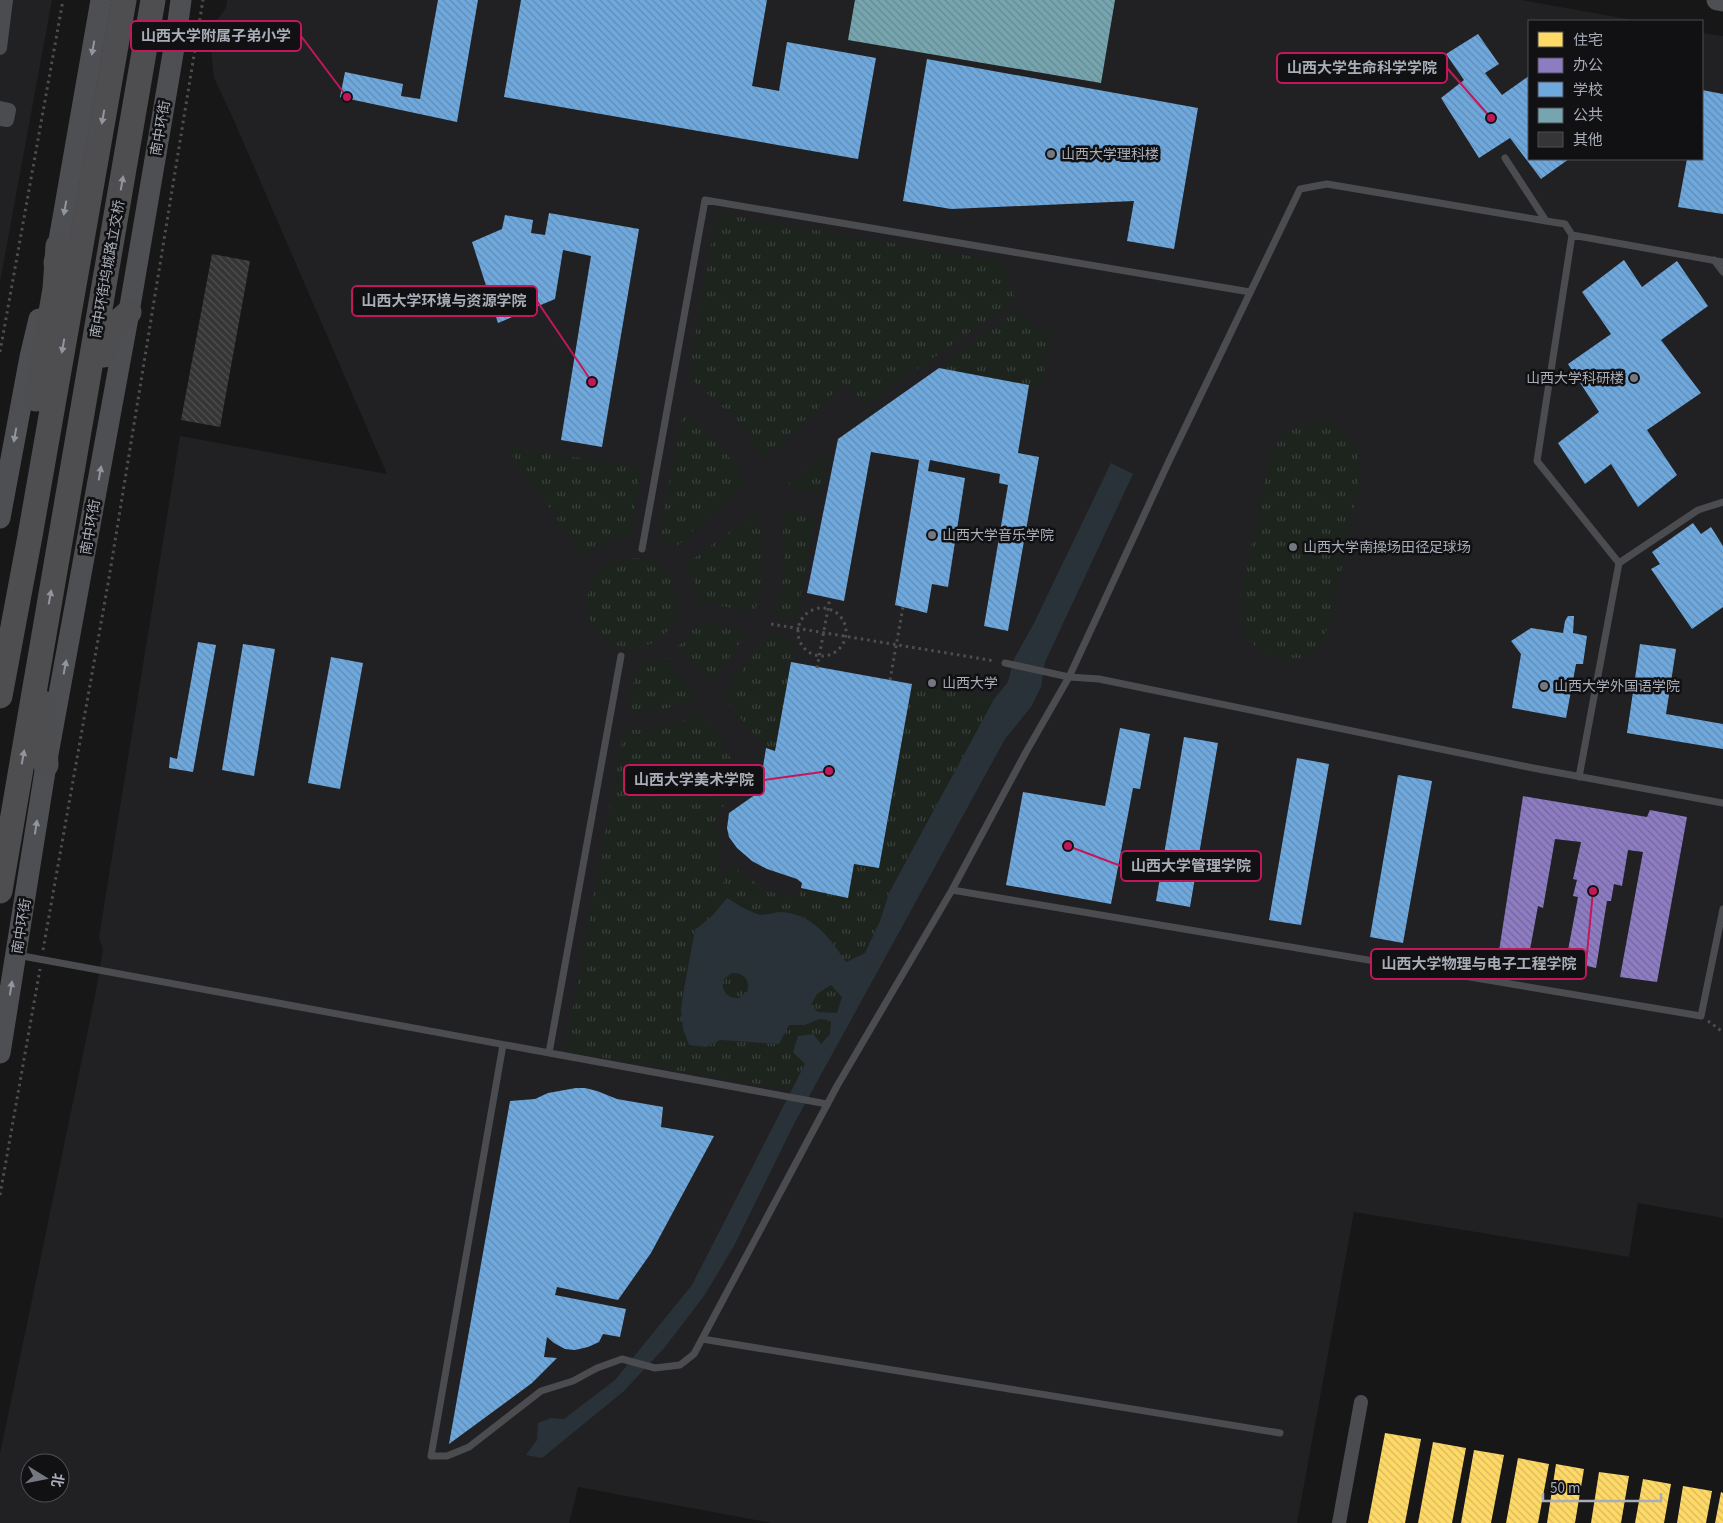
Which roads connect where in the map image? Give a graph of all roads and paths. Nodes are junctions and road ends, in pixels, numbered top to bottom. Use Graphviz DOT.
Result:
graph roads {
  1 [pos="6,0"];
  2 [pos="63,0"];
  3 [pos="101,0"];
  4 [pos="124,0"];
  5 [pos="153,0"];
  6 [pos="181,0"];
  7 [pos="203,0"];
  8 [pos="1717,0"];
  9 [pos="1723,1"];
  10 [pos="0,48"];
  11 [pos="0,108"];
  12 [pos="0,119"];
  13 [pos="1505,158"];
  14 [pos="1546,221"];
  15 [pos="1572,235"];
  16 [pos="58,246"];
  17 [pos="1714,260"];
  18 [pos="1723,262"];
  19 [pos="1723,272"];
  20 [pos="1250,292"];
  21 [pos="129,312"];
  22 [pos="0,352"];
  23 [pos="1723,502"];
  24 [pos="0,518"];
  25 [pos="30,536"];
  26 [pos="642,548"];
  27 [pos="1619,563"];
  28 [pos="56,564"];
  29 [pos="830,598"];
  30 [pos="903,607"];
  31 [pos="828,609"];
  32 [pos="771,624"];
  33 [pos="40,656"];
  34 [pos="621,656"];
  35 [pos="819,656"];
  36 [pos="1005,663"];
  37 [pos="816,668"];
  38 [pos="1069,677"];
  39 [pos="890,680"];
  40 [pos="0,696"];
  41 [pos="46,765"];
  42 [pos="1578,776"];
  43 [pos="1723,803"];
  44 [pos="952,890"];
  45 [pos="0,891"];
  46 [pos="1723,909"];
  47 [pos="16,955"];
  48 [pos="42,960"];
  49 [pos="1701,1016"];
  50 [pos="1723,1032"];
  51 [pos="503,1045"];
  52 [pos="0,1053"];
  53 [pos="549,1053"];
  54 [pos="827,1104"];
  55 [pos="0,1195"];
  56 [pos="702,1339"];
  57 [pos="1361,1402"];
  58 [pos="1280,1433"];
  59 [pos="1339,1523"];
  1 -- 10 [label="street"];
  2 -- 22 [label="path"];
  3 -- 16 [label="main road, one-way"];
  4 -- 25 [label="highway, one-way"];
  28 -- 5 [label="highway, 南中环街坞城路立交桥, one-way"];
  6 -- 21 [label="main road, 南中环街"];
  7 -- 48 [label="path"];
  8 -- 9 [label="main road"];
  11 -- 12 [label="street"];
  13 -- 14 [label="lane"];
  14 -- 15 [label="lane"];
  14 -- 20 [label="lane"];
  15 -- 17 [label="lane"];
  15 -- 27 [label="lane"];
  16 -- 24 [label="main road, one-way"];
  16 -- 25 [label="highway"];
  17 -- 18 [label="lane"];
  17 -- 19 [label="lane"];
  20 -- 26 [label="lane"];
  20 -- 38 [label="lane"];
  21 -- 28 [label="highway"];
  41 -- 21 [label="main road, 南中环街, one-way"];
  23 -- 27 [label="lane"];
  25 -- 40 [label="highway"];
  27 -- 42 [label="lane"];
  33 -- 28 [label="highway, 南中环街坞城路立交桥, one-way"];
  29 -- 31 [label="path, bridge"];
  30 -- 39 [label="path, bridge"];
  31 -- 35 [label="path, bridge"];
  31 -- 35 [label="path, bridge"];
  31 -- 35 [label="path, bridge"];
  32 -- 36 [label="path"];
  33 -- 41 [label="highway"];
  45 -- 33 [label="highway, one-way"];
  34 -- 53 [label="lane"];
  35 -- 37 [label="path, bridge"];
  36 -- 38 [label="lane"];
  38 -- 42 [label="lane"];
  38 -- 44 [label="lane"];
  47 -- 41 [label="main road, 南中环街, one-way"];
  42 -- 43 [label="lane"];
  44 -- 49 [label="lane"];
  44 -- 54 [label="lane"];
  46 -- 49 [label="lane"];
  47 -- 48 [label="lane"];
  52 -- 47 [label="main road, 南中环街, one-way"];
  48 -- 51 [label="lane"];
  48 -- 55 [label="path"];
  49 -- 50 [label="path"];
  51 -- 53 [label="lane"];
  51 -- 56 [label="lane"];
  53 -- 54 [label="lane"];
  54 -- 56 [label="lane"];
  56 -- 58 [label="lane"];
  57 -- 59 [label="street"];
}
